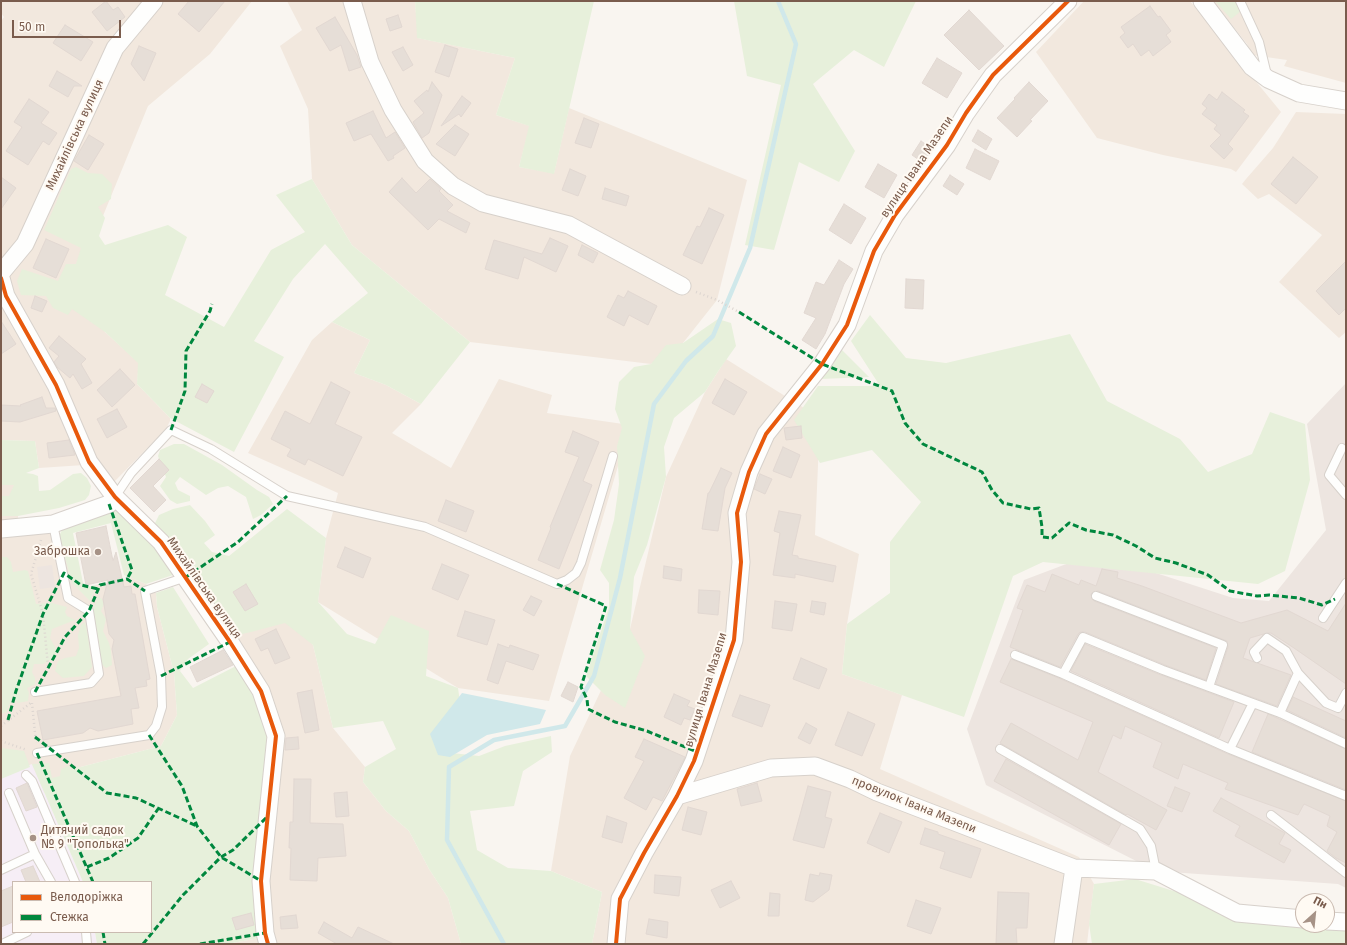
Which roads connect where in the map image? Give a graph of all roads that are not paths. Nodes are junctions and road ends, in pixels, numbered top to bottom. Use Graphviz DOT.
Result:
graph roads {
  1 [pos="154,1"];
  2 [pos="352,1"];
  3 [pos="1068,1"];
  4 [pos="1202,1"];
  5 [pos="1240,1"];
  6 [pos="1268,79"];
  7 [pos="1346,101"];
  8 [pos="1,273"];
  9 [pos="1,278"];
  10 [pos="682,286"];
  11 [pos="1342,448"];
  12 [pos="613,456"];
  13 [pos="1346,495"];
  14 [pos="115,497"];
  15 [pos="49,524"];
  16 [pos="1,529"];
  17 [pos="186,577"];
  18 [pos="1346,583"];
  19 [pos="1096,596"];
  20 [pos="1323,618"];
  21 [pos="1015,655"];
  22 [pos="1257,658"];
  23 [pos="1298,673"];
  24 [pos="1063,674"];
  25 [pos="1208,686"];
  26 [pos="35,692"];
  27 [pos="1346,693"];
  28 [pos="1253,702"];
  29 [pos="1280,713"];
  30 [pos="1346,744"];
  31 [pos="1000,749"];
  32 [pos="1230,749"];
  33 [pos="36,752"];
  34 [pos="26,775"];
  35 [pos="9,793"];
  36 [pos="677,796"];
  37 [pos="1346,796"];
  38 [pos="1271,815"];
  39 [pos="35,854"];
  40 [pos="1074,868"];
  41 [pos="1,870"];
  42 [pos="1156,871"];
  43 [pos="1346,873"];
  44 [pos="50,881"];
  45 [pos="75,881"];
  46 [pos="1295,918"];
  47 [pos="1335,921"];
  48 [pos="1346,922"];
  49 [pos="26,933"];
  50 [pos="86,933"];
  51 [pos="2,944"];
  52 [pos="87,944"];
  53 [pos="268,944"];
  54 [pos="616,944"];
  55 [pos="1063,944"];
  1 -- 8 [label="street, Михайлівська вулиця"];
  2 -- 10 [label="street"];
  3 -- 36 [label="street, вулиця Івана Мазепи"];
  4 -- 6 [label="street"];
  5 -- 6 [label="lane"];
  6 -- 7 [label="street"];
  9 -- 14 [label="street, Михайлівська вулиця"];
  11 -- 13 [label="lane"];
  12 -- 14 [label="lane"];
  14 -- 15 [label="street"];
  14 -- 17 [label="street, Михайлівська вулиця"];
  15 -- 16 [label="street"];
  15 -- 26 [label="lane"];
  17 -- 33 [label="lane"];
  17 -- 53 [label="street, Михайлівська вулиця"];
  18 -- 20 [label="lane"];
  19 -- 25 [label="lane"];
  21 -- 24 [label="lane"];
  22 -- 23 [label="lane"];
  23 -- 27 [label="lane"];
  23 -- 29 [label="lane"];
  24 -- 25 [label="lane"];
  24 -- 32 [label="lane"];
  25 -- 28 [label="lane"];
  28 -- 29 [label="lane"];
  28 -- 32 [label="lane"];
  29 -- 30 [label="lane"];
  31 -- 42 [label="lane"];
  32 -- 37 [label="lane"];
  34 -- 45 [label="lane"];
  35 -- 39 [label="lane"];
  36 -- 40 [label="street, провулок Івана Мазепи"];
  36 -- 54 [label="street, вулиця Івана Мазепи"];
  38 -- 43 [label="lane"];
  39 -- 41 [label="lane"];
  39 -- 44 [label="lane"];
  40 -- 42 [label="street, провулок Івана Мазепи"];
  40 -- 55 [label="street"];
  42 -- 46 [label="street"];
  47 -- 48 [label="street"];
  49 -- 51 [label="lane"];
  50 -- 52 [label="lane"];
}
